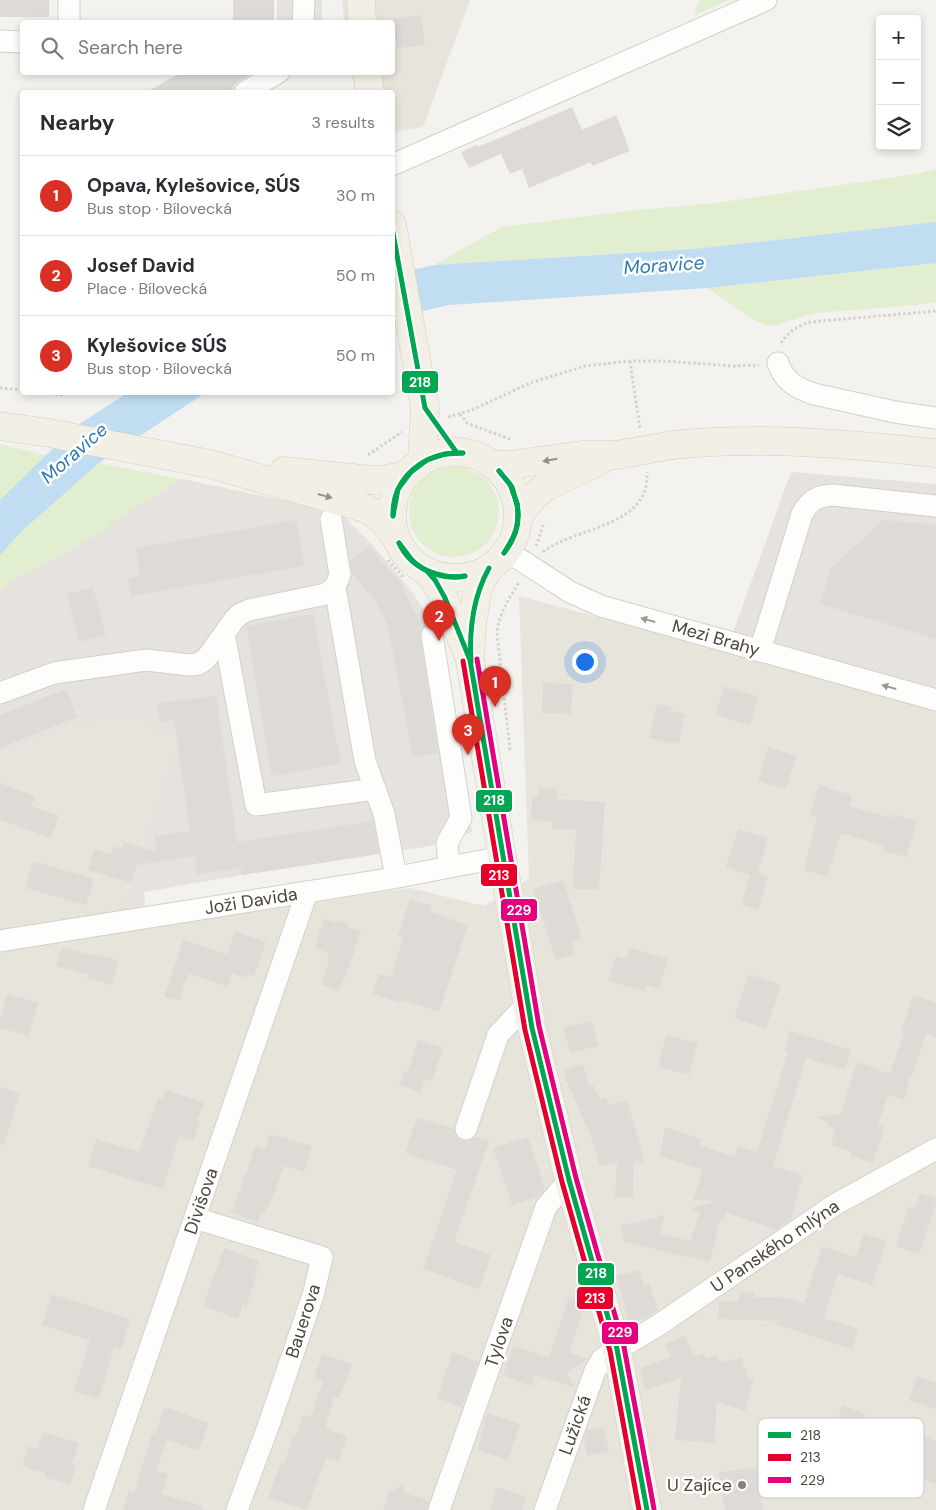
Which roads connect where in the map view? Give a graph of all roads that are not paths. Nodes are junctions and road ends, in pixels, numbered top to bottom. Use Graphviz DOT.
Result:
graph roads {
  1 [pos="69,0"];
  2 [pos="304,0"];
  3 [pos="361,0"];
  4 [pos="766,0"];
  5 [pos="69,20"];
  6 [pos="303,20"];
  7 [pos="362,20"];
  8 [pos="0,41"];
  9 [pos="20,42"];
  10 [pos="273,75"];
  11 [pos="367,75"];
  12 [pos="248,90"];
  13 [pos="370,90"];
  14 [pos="395,164"];
  15 [pos="395,242"];
  16 [pos="778,363"];
  17 [pos="424,408"];
  18 [pos="936,418"];
  19 [pos="7,427"];
  20 [pos="457,452"];
  21 [pos="936,453"];
  22 [pos="616,455"];
  23 [pos="210,464"];
  24 [pos="491,464"];
  25 [pos="414,468"];
  26 [pos="936,506"];
  27 [pos="518,517"];
  28 [pos="331,519"];
  29 [pos="396,537"];
  30 [pos="498,560"];
  31 [pos="427,571"];
  32 [pos="335,588"];
  33 [pos="224,634"];
  34 [pos="432,635"];
  35 [pos="760,651"];
  36 [pos="470,660"];
  37 [pos="0,693"];
  38 [pos="936,700"];
  39 [pos="375,789"];
  40 [pos="502,857"];
  41 [pos="449,867"];
  42 [pos="396,877"];
  43 [pos="308,892"];
  44 [pos="0,941"];
  45 [pos="527,1004"];
  46 [pos="466,1129"];
  47 [pos="936,1150"];
  48 [pos="569,1180"];
  49 [pos="195,1218"];
  50 [pos="617,1349"];
  51 [pos="94,1510"];
  52 [pos="237,1510"];
  53 [pos="439,1510"];
  54 [pos="545,1510"];
  55 [pos="647,1510"];
  1 -- 5 [label="street"];
  2 -- 6 [label="street"];
  3 -- 7 [label="main road"];
  4 -- 14 [label="street"];
  8 -- 9 [label="street"];
  10 -- 12 [label="street"];
  11 -- 13 [label="main road"];
  15 -- 17 [label="main road"];
  16 -- 18 [label="street"];
  17 -- 20 [label="main road"];
  17 -- 25 [label="main road"];
  19 -- 23 [label="main road"];
  20 -- 24 [label="main road"];
  20 -- 25 [label="main road"];
  21 -- 22 [label="main road, bridge"];
  22 -- 24 [label="main road, one-way"];
  22 -- 27 [label="main road"];
  23 -- 25 [label="main road"];
  23 -- 29 [label="main road, one-way"];
  24 -- 27 [label="main road"];
  25 -- 29 [label="main road"];
  26 -- 35 [label="street"];
  27 -- 30 [label="main road"];
  28 -- 32 [label="street"];
  29 -- 31 [label="main road"];
  30 -- 31 [label="main road"];
  35 -- 30 [label="street, Mezi Brahy, one-way"];
  30 -- 36 [label="main road"];
  31 -- 36 [label="main road"];
  32 -- 33 [label="street"];
  32 -- 39 [label="street"];
  33 -- 37 [label="street"];
  33 -- 39 [label="street"];
  34 -- 41 [label="street"];
  38 -- 35 [label="street, Mezi Brahy, one-way"];
  36 -- 40 [label="main road"];
  39 -- 42 [label="street"];
  40 -- 41 [label="street, Joži Davida"];
  40 -- 45 [label="main road"];
  41 -- 42 [label="street, Joži Davida"];
  42 -- 43 [label="street, Joži Davida"];
  43 -- 44 [label="street, Joži Davida"];
  43 -- 49 [label="street, Divišova"];
  45 -- 46 [label="street"];
  45 -- 48 [label="main road"];
  47 -- 50 [label="street, U Panského mlýna"];
  48 -- 50 [label="main road"];
  48 -- 53 [label="street, Tylova"];
  49 -- 51 [label="street, Divišova"];
  49 -- 52 [label="street, Bauerova"];
  50 -- 54 [label="street, Lužická"];
  50 -- 55 [label="main road"];
}
